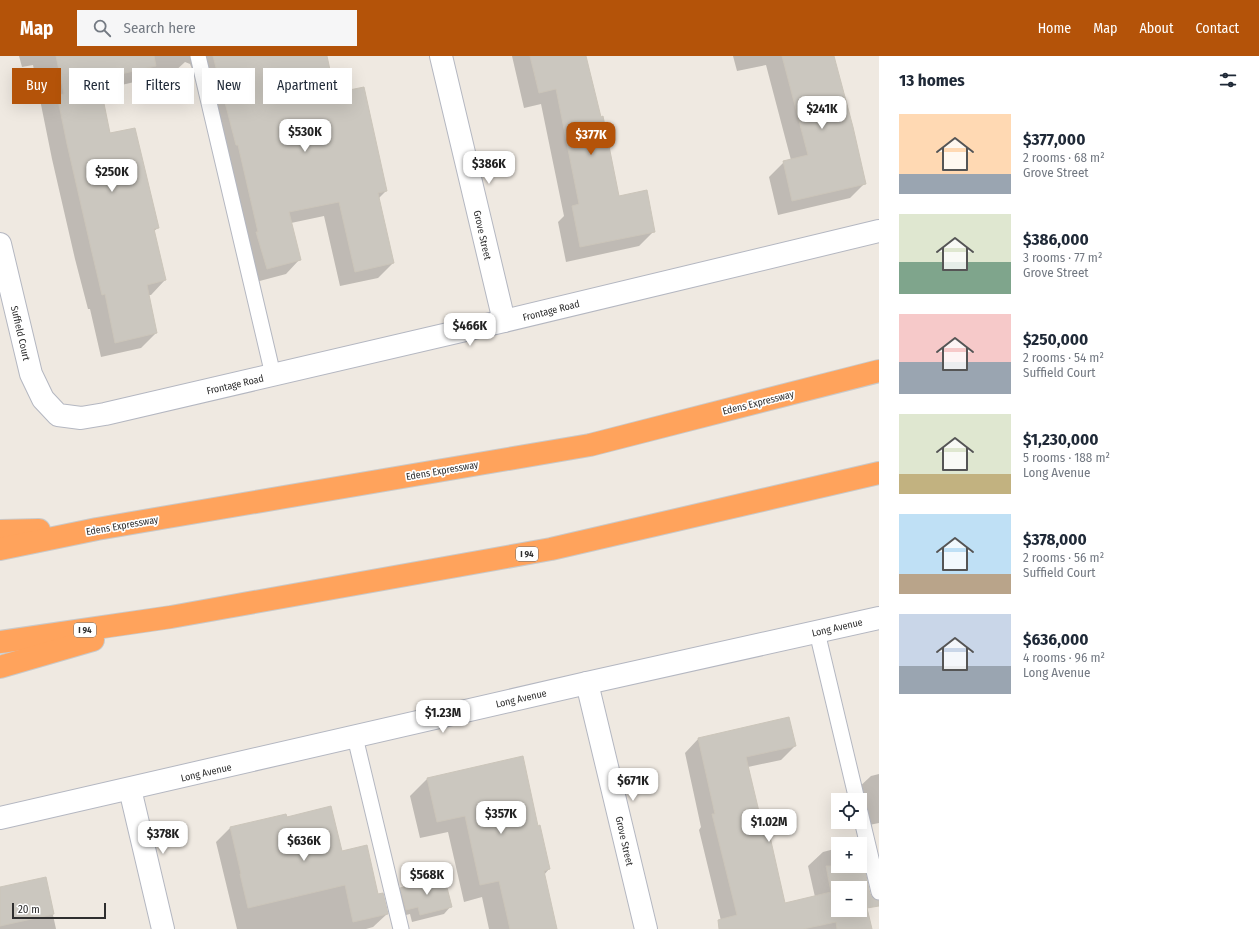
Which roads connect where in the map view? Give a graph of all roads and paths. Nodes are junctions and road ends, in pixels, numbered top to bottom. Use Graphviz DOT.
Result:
graph roads {
  1 [pos="198,56"];
  2 [pos="441,56"];
  3 [pos="879,231"];
  4 [pos="0,244"];
  5 [pos="504,321"];
  6 [pos="879,371"];
  7 [pos="273,375"];
  8 [pos="58,415"];
  9 [pos="879,473"];
  10 [pos="97,529"];
  11 [pos="0,531"];
  12 [pos="0,549"];
  13 [pos="171,617"];
  14 [pos="879,618"];
  15 [pos="817,632"];
  16 [pos="0,642"];
  17 [pos="0,667"];
  18 [pos="587,683"];
  19 [pos="355,737"];
  20 [pos="130,789"];
  21 [pos="855,793"];
  22 [pos="0,818"];
  23 [pos="864,829"];
  24 [pos="879,892"];
  25 [pos="163,929"];
  26 [pos="401,929"];
  27 [pos="646,929"];
  1 -- 7 [label="lane"];
  2 -- 5 [label="street, Grove Street"];
  3 -- 5 [label="street, Frontage Road"];
  4 -- 8 [label="street, Suffield Court"];
  5 -- 7 [label="street, Frontage Road"];
  6 -- 10 [label="highway, Edens Expressway"];
  7 -- 8 [label="street, Frontage Road"];
  9 -- 13 [label="highway, I 94"];
  10 -- 11 [label="highway"];
  10 -- 12 [label="highway, Edens Expressway"];
  13 -- 16 [label="highway, I 94"];
  13 -- 17 [label="highway"];
  14 -- 15 [label="street, Long Avenue"];
  15 -- 18 [label="street, Long Avenue"];
  15 -- 21 [label="lane"];
  18 -- 19 [label="street, Long Avenue"];
  18 -- 27 [label="street, Grove Street"];
  19 -- 20 [label="street, Long Avenue"];
  19 -- 26 [label="lane"];
  20 -- 22 [label="street, Long Avenue"];
  20 -- 25 [label="street"];
  23 -- 24 [label="lane"];
}
